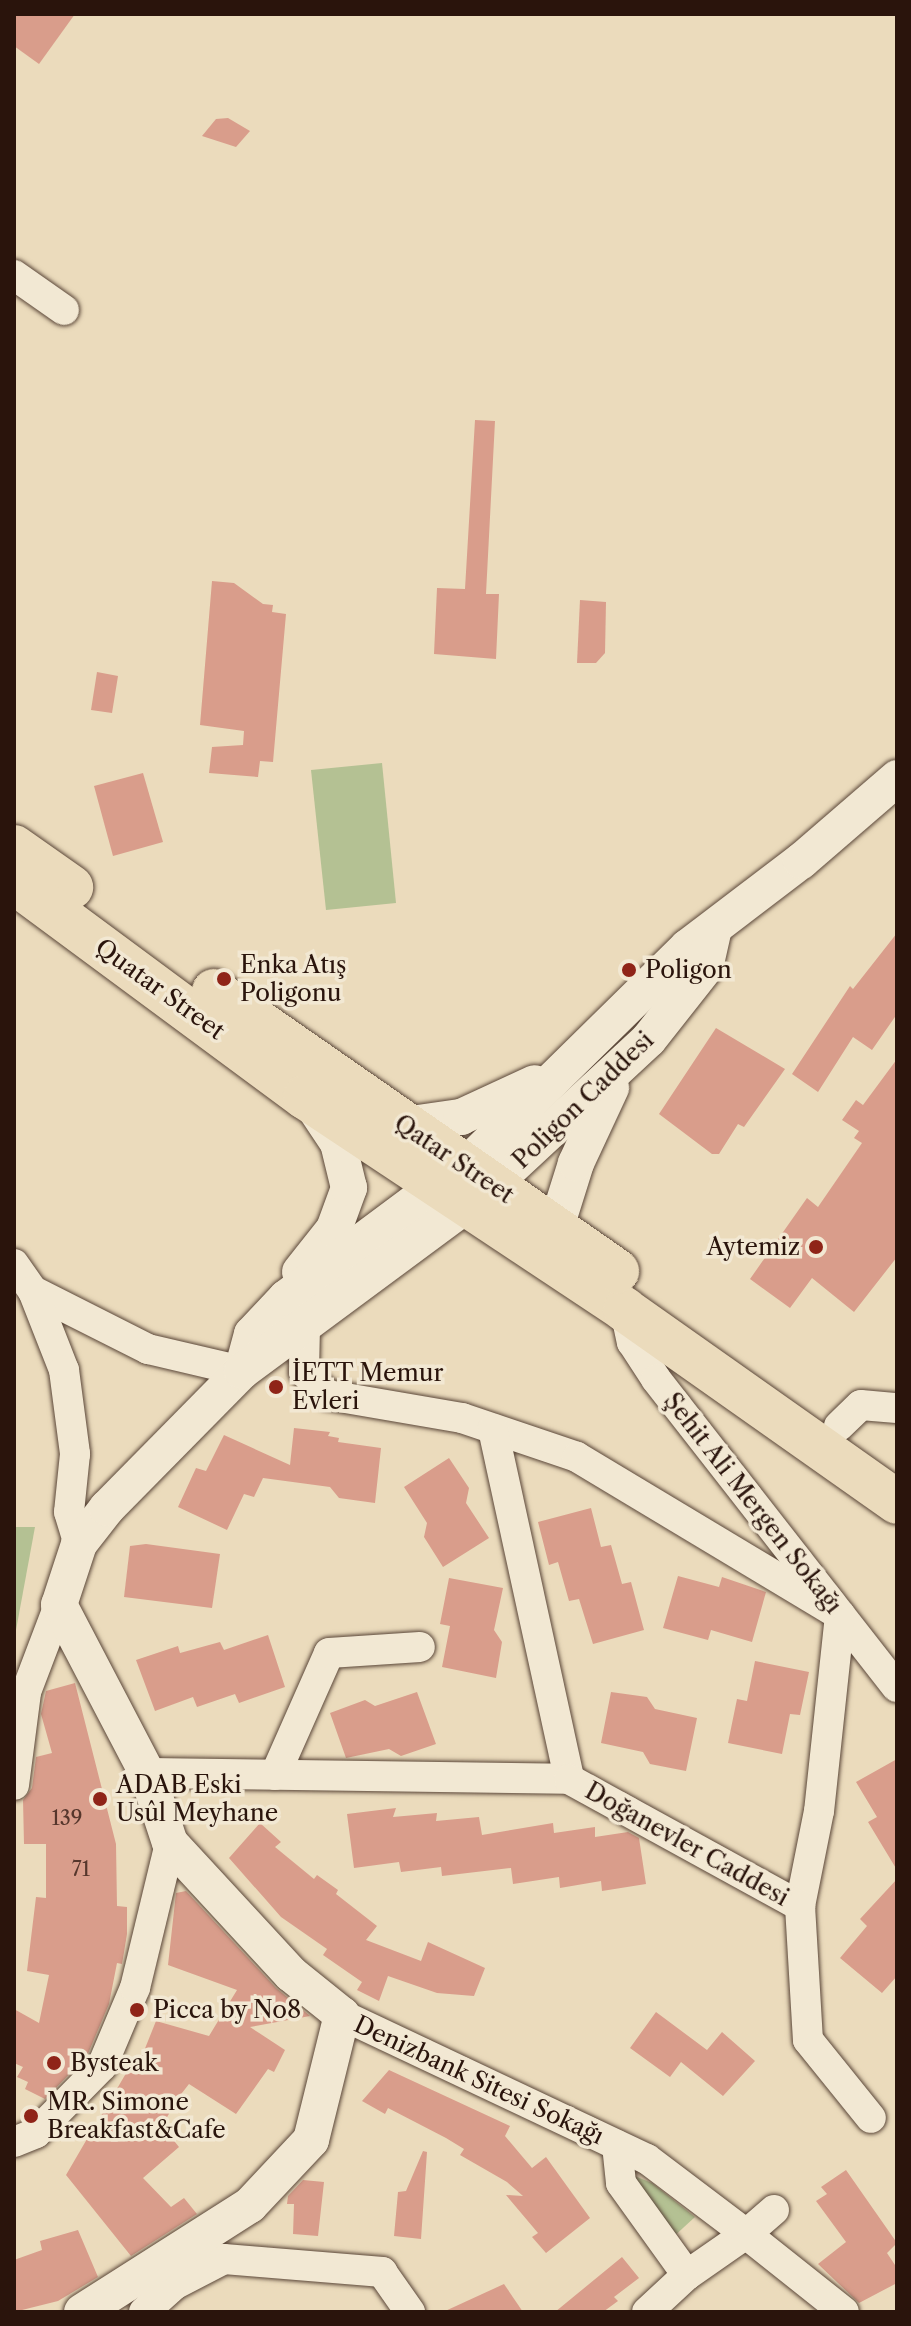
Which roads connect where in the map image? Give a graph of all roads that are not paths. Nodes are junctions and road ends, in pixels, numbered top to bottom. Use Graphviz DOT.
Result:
graph roads {
  1 [pos="14,275"];
  2 [pos="64,310"];
  3 [pos="897,778"];
  4 [pos="14,847"];
  5 [pos="14,882"];
  6 [pos="714,928"];
  7 [pos="571,1062"];
  8 [pos="619,1070"];
  9 [pos="305,1097"];
  10 [pos="404,1125"];
  11 [pos="464,1186"];
  12 [pos="556,1227"];
  13 [pos="14,1264"];
  14 [pos="33,1291"];
  15 [pos="625,1310"];
  16 [pos="296,1312"];
  17 [pos="242,1371"];
  18 [pos="897,1408"];
  19 [pos="493,1429"];
  20 [pos="831,1438"];
  21 [pos="897,1467"];
  22 [pos="897,1502"];
  23 [pos="79,1544"];
  24 [pos="59,1605"];
  25 [pos="840,1615"];
  26 [pos="420,1647"];
  27 [pos="897,1687"];
  28 [pos="147,1773"];
  29 [pos="275,1775"];
  30 [pos="569,1779"];
  31 [pos="15,1792"];
  32 [pos="170,1843"];
  33 [pos="800,1906"];
  34 [pos="342,2015"];
  35 [pos="871,2118"];
  36 [pos="14,2142"];
  37 [pos="617,2145"];
  38 [pos="774,2210"];
  39 [pos="746,2234"];
  40 [pos="202,2253"];
  41 [pos="687,2275"];
  42 [pos="82,2312"];
  43 [pos="144,2312"];
  44 [pos="410,2312"];
  45 [pos="647,2312"];
  46 [pos="844,2312"];
  1 -- 2 [label="street"];
  3 -- 6 [label="street, Poligon Caddesi"];
  4 -- 10 [label="main road, Qatar Street"];
  5 -- 9 [label="main road, Quatar Street"];
  6 -- 7 [label="street, Poligon Caddesi"];
  6 -- 8 [label="street, Poligon Caddesi"];
  7 -- 10 [label="street"];
  7 -- 11 [label="street, Poligon Caddesi"];
  8 -- 11 [label="street, Poligon Caddesi"];
  8 -- 12 [label="street"];
  9 -- 11 [label="main road, Qatar Street"];
  9 -- 16 [label="street"];
  10 -- 11 [label="main road, Qatar Street"];
  11 -- 12 [label="main road, Qatar Street"];
  11 -- 15 [label="main road, Qatar Street"];
  11 -- 16 [label="street"];
  12 -- 20 [label="main road, Qatar Street"];
  13 -- 14 [label="street"];
  14 -- 17 [label="street"];
  14 -- 23 [label="street"];
  15 -- 20 [label="main road, Qatar Street"];
  15 -- 25 [label="street, Şehit Ali Mergen Sokağı"];
  16 -- 17 [label="street"];
  16 -- 19 [label="street"];
  17 -- 23 [label="street"];
  18 -- 20 [label="street"];
  19 -- 25 [label="street"];
  19 -- 30 [label="street"];
  20 -- 21 [label="main road, Qatar Street"];
  20 -- 22 [label="main road, Qatar Street"];
  23 -- 24 [label="street"];
  24 -- 28 [label="street"];
  24 -- 31 [label="street"];
  25 -- 27 [label="street, Şehit Ali Mergen Sokağı"];
  25 -- 33 [label="street"];
  26 -- 29 [label="street"];
  28 -- 29 [label="street, Doğanevler Caddesi"];
  28 -- 32 [label="street"];
  29 -- 30 [label="street, Doğanevler Caddesi"];
  30 -- 33 [label="street, Doğanevler Caddesi"];
  32 -- 34 [label="street"];
  32 -- 36 [label="street"];
  33 -- 35 [label="street, Doğanevler Caddesi"];
  34 -- 37 [label="street, Denizbank Sitesi Sokağı"];
  34 -- 40 [label="street"];
  37 -- 39 [label="street, Denizbank Sitesi Sokağı"];
  37 -- 41 [label="street, Denizbank Sitesi Sokağı"];
  38 -- 39 [label="street"];
  39 -- 41 [label="street"];
  39 -- 46 [label="street, Denizbank Sitesi Sokağı"];
  40 -- 42 [label="street"];
  40 -- 43 [label="street"];
  40 -- 44 [label="street"];
  41 -- 45 [label="street"];
}
